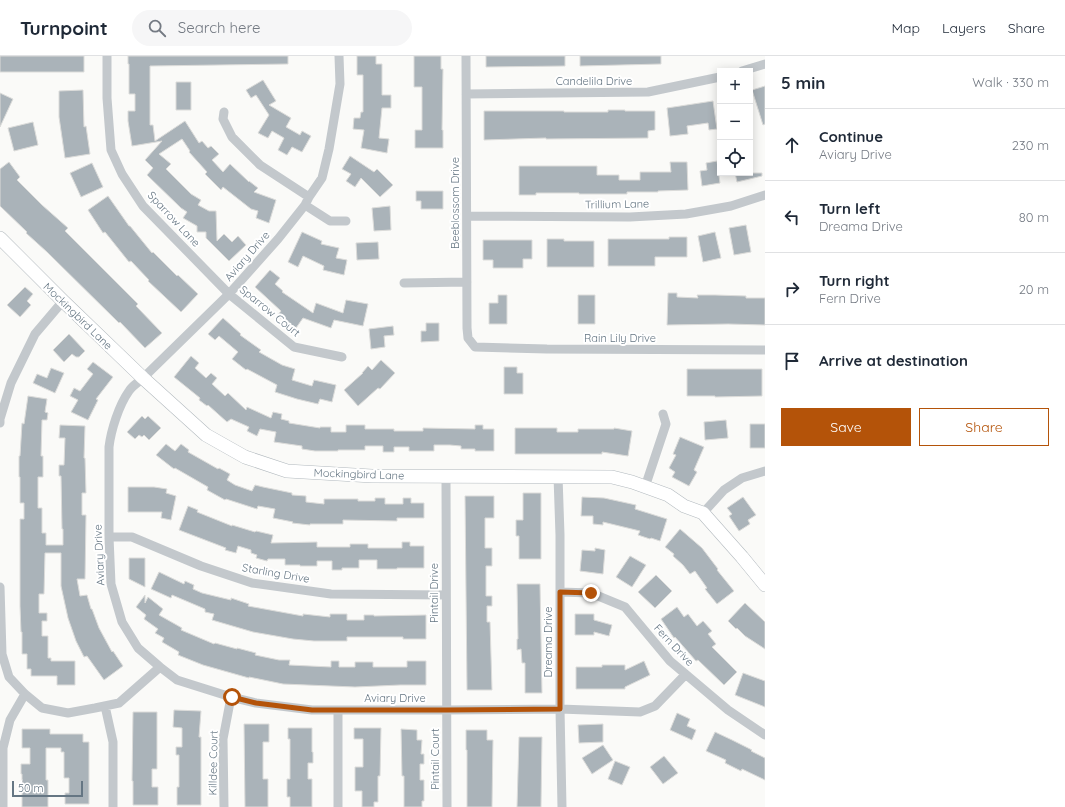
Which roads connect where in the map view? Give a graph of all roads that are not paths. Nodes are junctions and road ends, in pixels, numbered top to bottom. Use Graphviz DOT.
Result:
graph roads {
  1 [pos="107,56"];
  2 [pos="339,56"];
  3 [pos="466,56"];
  4 [pos="765,64"];
  5 [pos="752,68"];
  6 [pos="717,78"];
  7 [pos="466,94"];
  8 [pos="224,112"];
  9 [pos="765,195"];
  10 [pos="307,201"];
  11 [pos="467,216"];
  12 [pos="346,221"];
  13 [pos="0,238"];
  14 [pos="467,282"];
  15 [pos="404,283"];
  16 [pos="230,294"];
  17 [pos="63,301"];
  18 [pos="475,347"];
  19 [pos="765,350"];
  20 [pos="342,356"];
  21 [pos="143,378"];
  22 [pos="664,414"];
  23 [pos="0,423"];
  24 [pos="765,471"];
  25 [pos="558,476"];
  26 [pos="446,477"];
  27 [pos="645,487"];
  28 [pos="702,513"];
  29 [pos="109,537"];
  30 [pos="765,585"];
  31 [pos="0,587"];
  32 [pos="560,592"];
  33 [pos="446,595"];
  34 [pos="160,667"];
  35 [pos="685,675"];
  36 [pos="25,694"];
  37 [pos="232,697"];
  38 [pos="104,706"];
  39 [pos="560,709"];
  40 [pos="338,710"];
  41 [pos="446,710"];
  42 [pos="765,735"];
  43 [pos="3,807"];
  44 [pos="113,807"];
  45 [pos="224,807"];
  46 [pos="338,807"];
  47 [pos="447,807"];
  48 [pos="562,807"];
  1 -- 16 [label="street, Sparrow Lane"];
  2 -- 10 [label="street, Aviary Drive"];
  3 -- 7 [label="street, Beeblossom Drive"];
  4 -- 5 [label="street"];
  6 -- 7 [label="street, Candelila Drive"];
  7 -- 11 [label="street, Beeblossom Drive"];
  8 -- 10 [label="street"];
  9 -- 11 [label="street, Trillium Lane"];
  10 -- 12 [label="street"];
  10 -- 16 [label="street, Aviary Drive"];
  11 -- 14 [label="street, Beeblossom Drive"];
  13 -- 17 [label="street, Mockingbird Lane"];
  14 -- 15 [label="street"];
  14 -- 18 [label="street, Beeblossom Drive"];
  16 -- 20 [label="street, Sparrow Court"];
  16 -- 21 [label="street, Aviary Drive"];
  17 -- 21 [label="street, Mockingbird Lane"];
  17 -- 23 [label="street"];
  18 -- 19 [label="street, Rain Lily Drive"];
  21 -- 26 [label="street, Mockingbird Lane"];
  21 -- 29 [label="street, Aviary Drive"];
  22 -- 27 [label="street"];
  24 -- 28 [label="street"];
  25 -- 26 [label="street, Mockingbird Lane"];
  25 -- 27 [label="street, Mockingbird Lane"];
  25 -- 32 [label="street, Dreama Drive"];
  26 -- 33 [label="street, Pintail Drive"];
  27 -- 28 [label="street, Mockingbird Lane"];
  28 -- 30 [label="street, Mockingbird Lane"];
  29 -- 33 [label="street, Starling Drive"];
  29 -- 34 [label="street, Aviary Drive"];
  31 -- 36 [label="street"];
  32 -- 35 [label="street, Fern Drive"];
  32 -- 39 [label="street, Dreama Drive"];
  33 -- 41 [label="street, Pintail Drive"];
  34 -- 37 [label="street, Aviary Drive"];
  34 -- 38 [label="street"];
  35 -- 39 [label="street, Aviary Drive"];
  35 -- 42 [label="street, Fern Drive"];
  36 -- 38 [label="street"];
  36 -- 43 [label="street"];
  37 -- 40 [label="street, Aviary Drive"];
  37 -- 45 [label="street, Killdee Court"];
  38 -- 44 [label="street"];
  39 -- 41 [label="street, Aviary Drive"];
  39 -- 48 [label="street, Dreama Drive"];
  40 -- 41 [label="street, Aviary Drive"];
  40 -- 46 [label="street"];
  41 -- 47 [label="street, Pintail Court"];
}
